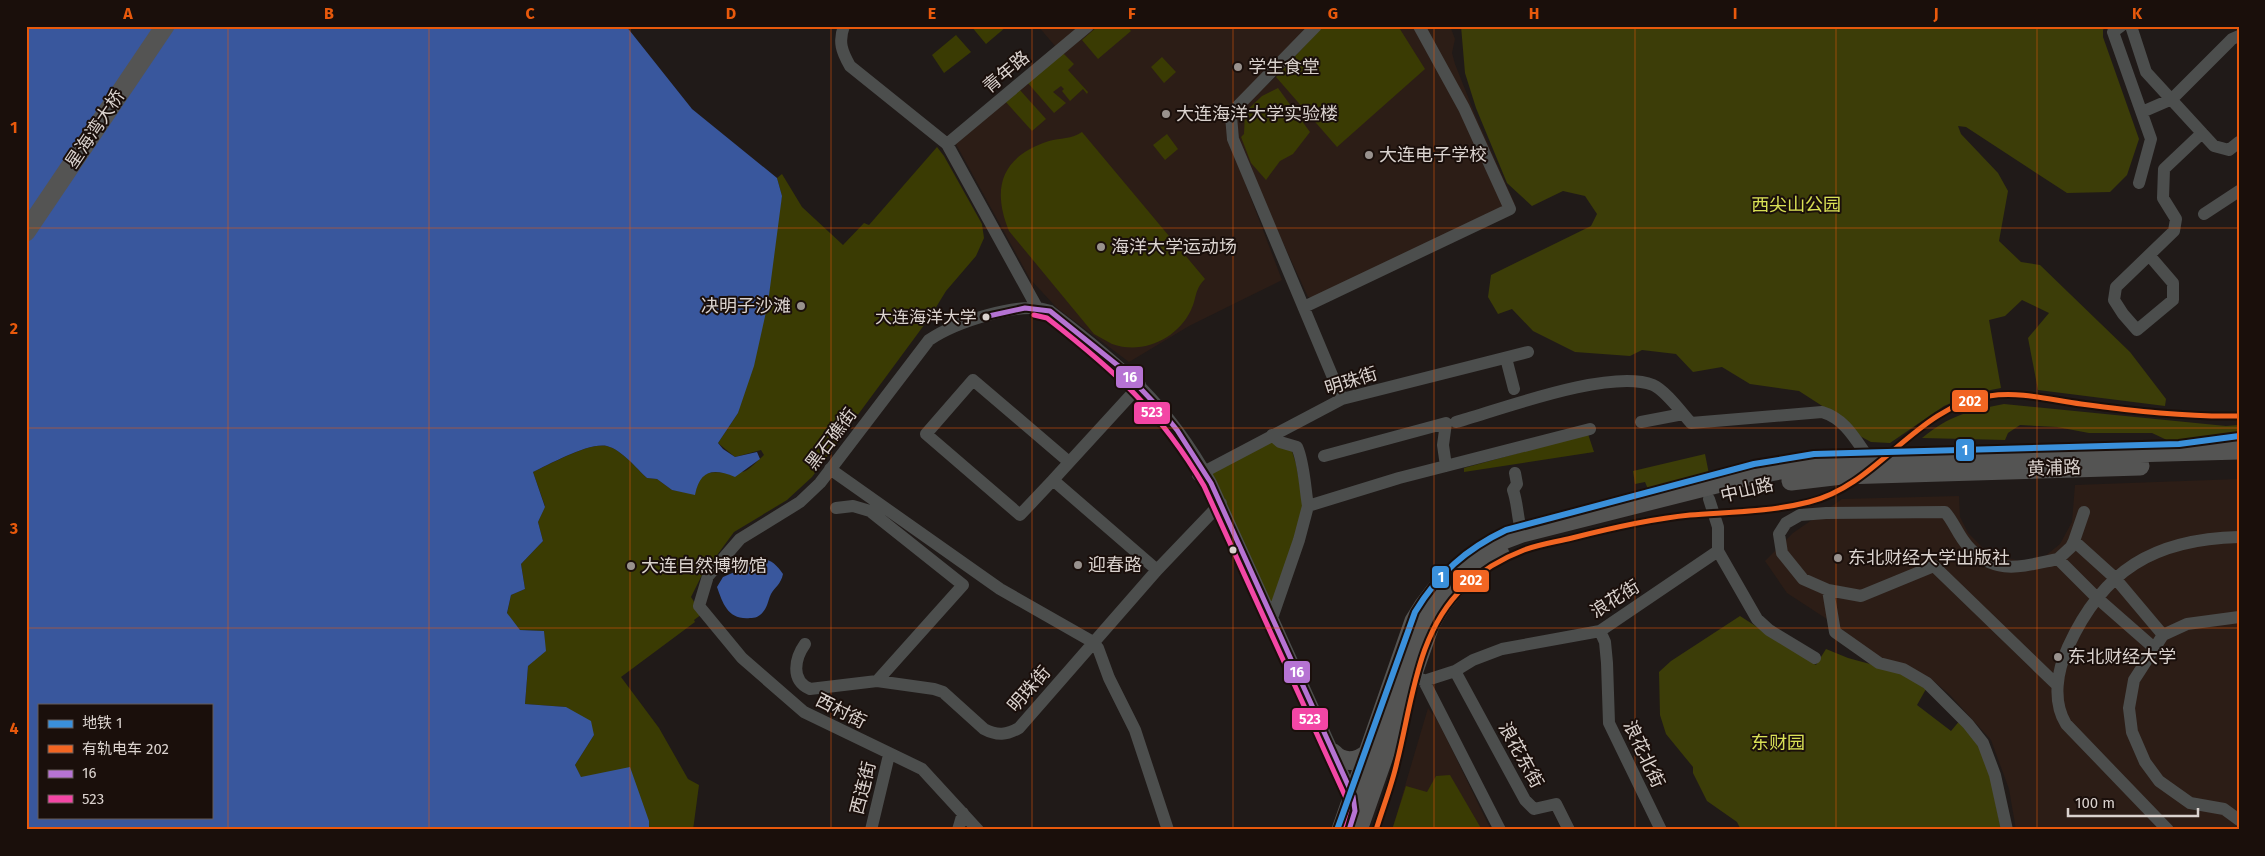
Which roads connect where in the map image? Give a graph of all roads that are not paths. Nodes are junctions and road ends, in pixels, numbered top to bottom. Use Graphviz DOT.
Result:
graph roads {
  1 [pos="154,26"];
  2 [pos="165,26"];
  3 [pos="844,26"];
  4 [pos="1088,26"];
  5 [pos="1316,26"];
  6 [pos="1419,26"];
  7 [pos="2120,26"];
  8 [pos="2131,26"];
  9 [pos="2234,26"];
  10 [pos="2239,31"];
  11 [pos="2239,36"];
  12 [pos="2172,99"];
  13 [pos="2142,112"];
  14 [pos="2202,133"];
  15 [pos="2239,142"];
  16 [pos="947,144"];
  17 [pos="2139,183"];
  18 [pos="2239,192"];
  19 [pos="2204,214"];
  20 [pos="26,216"];
  21 [pos="26,232"];
  22 [pos="2149,255"];
  23 [pos="1304,307"];
  24 [pos="1035,308"];
  25 [pos="1528,352"];
  26 [pos="1506,358"];
  27 [pos="1137,388"];
  28 [pos="1514,389"];
  29 [pos="1342,399"];
  30 [pos="1683,414"];
  31 [pos="1456,422"];
  32 [pos="1641,422"];
  33 [pos="1590,429"];
  34 [pos="1272,435"];
  35 [pos="2239,450"];
  36 [pos="1324,456"];
  37 [pos="1069,462"];
  38 [pos="2239,463"];
  39 [pos="1446,466"];
  40 [pos="1870,467"];
  41 [pos="830,469"];
  42 [pos="1201,473"];
  43 [pos="1515,474"];
  44 [pos="1053,480"];
  45 [pos="1709,499"];
  46 [pos="1308,506"];
  47 [pos="1218,507"];
  48 [pos="836,508"];
  49 [pos="2084,512"];
  50 [pos="1522,533"];
  51 [pos="2239,538"];
  52 [pos="2074,541"];
  53 [pos="1718,551"];
  54 [pos="2058,559"];
  55 [pos="1157,570"];
  56 [pos="2116,578"];
  57 [pos="1828,590"];
  58 [pos="2096,597"];
  59 [pos="699,606"];
  60 [pos="2239,617"];
  61 [pos="1272,618"];
  62 [pos="1600,631"];
  63 [pos="2163,634"];
  64 [pos="1093,642"];
  65 [pos="805,644"];
  66 [pos="2153,647"];
  67 [pos="1815,658"];
  68 [pos="1455,671"];
  69 [pos="1418,677"];
  70 [pos="876,681"];
  71 [pos="2057,686"];
  72 [pos="1368,753"];
  73 [pos="889,754"];
  74 [pos="1333,762"];
  75 [pos="1379,770"];
  76 [pos="1351,793"];
  77 [pos="963,813"];
  78 [pos="2239,820"];
  79 [pos="871,830"];
  80 [pos="958,830"];
  81 [pos="978,830"];
  82 [pos="1168,830"];
  83 [pos="1341,830"];
  84 [pos="1350,830"];
  85 [pos="1358,830"];
  86 [pos="1500,830"];
  87 [pos="1569,830"];
  88 [pos="1662,830"];
  89 [pos="2007,830"];
  90 [pos="2168,830"];
  1 -- 20 [label="highway, 星海湾大桥"];
  2 -- 21 [label="highway, 星海湾大桥"];
  3 -- 16 [label="street"];
  4 -- 16 [label="street, 青年路"];
  5 -- 23 [label="street"];
  6 -- 23 [label="street"];
  7 -- 13 [label="street"];
  8 -- 12 [label="street"];
  9 -- 10 [label="street"];
  11 -- 12 [label="street"];
  12 -- 13 [label="street"];
  12 -- 14 [label="street"];
  13 -- 17 [label="street"];
  14 -- 15 [label="street"];
  14 -- 22 [label="street"];
  16 -- 24 [label="street"];
  18 -- 19 [label="street"];
  22 -- 22 [label="street"];
  23 -- 29 [label="street"];
  24 -- 27 [label="street, 黑石礁街"];
  24 -- 41 [label="street, 黑石礁街"];
  25 -- 26 [label="street, 明珠街"];
  26 -- 28 [label="street"];
  26 -- 29 [label="street, 明珠街"];
  27 -- 37 [label="street"];
  27 -- 42 [label="street, 黑石礁街"];
  29 -- 34 [label="street, 明珠街"];
  30 -- 31 [label="street"];
  30 -- 32 [label="street"];
  30 -- 40 [label="street"];
  33 -- 39 [label="street"];
  34 -- 42 [label="street, 明珠街"];
  34 -- 46 [label="street"];
  35 -- 40 [label="highway, 黄浦路"];
  36 -- 39 [label="street"];
  37 -- 44 [label="street"];
  37 -- 44 [label="street"];
  38 -- 40 [label="highway, 黄浦路"];
  39 -- 46 [label="street"];
  40 -- 45 [label="highway, 中山路"];
  40 -- 50 [label="highway, 中山路"];
  41 -- 59 [label="street, 黑石礁街"];
  41 -- 64 [label="street"];
  42 -- 47 [label="street, 黑石礁街"];
  43 -- 50 [label="street"];
  44 -- 55 [label="street"];
  45 -- 53 [label="street"];
  45 -- 69 [label="highway, 中山路"];
  46 -- 61 [label="street"];
  47 -- 55 [label="street, 明珠街"];
  47 -- 61 [label="street, 黑石礁街"];
  47 -- 74 [label="street, 黑石礁街"];
  48 -- 70 [label="street"];
  49 -- 52 [label="street"];
  50 -- 72 [label="highway, 中山路"];
  51 -- 56 [label="street"];
  52 -- 54 [label="street"];
  52 -- 56 [label="street"];
  53 -- 62 [label="street, 浪花街"];
  53 -- 67 [label="street"];
  54 -- 57 [label="street"];
  54 -- 58 [label="street"];
  55 -- 64 [label="street, 明珠街"];
  56 -- 58 [label="street"];
  56 -- 63 [label="street"];
  57 -- 71 [label="street"];
  57 -- 89 [label="street"];
  58 -- 66 [label="street"];
  58 -- 71 [label="street"];
  59 -- 73 [label="street, 西村街"];
  60 -- 63 [label="street"];
  61 -- 74 [label="street, 黑石礁街"];
  62 -- 68 [label="street, 浪花街"];
  62 -- 88 [label="street, 浪花北街"];
  63 -- 66 [label="street"];
  64 -- 70 [label="street, 明珠街"];
  64 -- 82 [label="street"];
  65 -- 70 [label="street, 明珠街"];
  66 -- 78 [label="street"];
  68 -- 69 [label="street, 浪花街"];
  68 -- 87 [label="street, 浪花东街"];
  69 -- 75 [label="highway, 中山路"];
  69 -- 86 [label="street"];
  71 -- 90 [label="street"];
  72 -- 74 [label="highway"];
  72 -- 76 [label="highway, 中山路"];
  73 -- 77 [label="street, 西村街"];
  73 -- 79 [label="street, 西连街"];
  74 -- 76 [label="street, 黑石礁街"];
  74 -- 76 [label="street, 黑石礁街"];
  74 -- 76 [label="street, 黑石礁街"];
  75 -- 76 [label="street"];
  75 -- 85 [label="highway, 中山路"];
  76 -- 83 [label="highway, 中山路"];
  76 -- 84 [label="highway"];
  77 -- 80 [label="street"];
  77 -- 81 [label="street, 西村街"];
}
